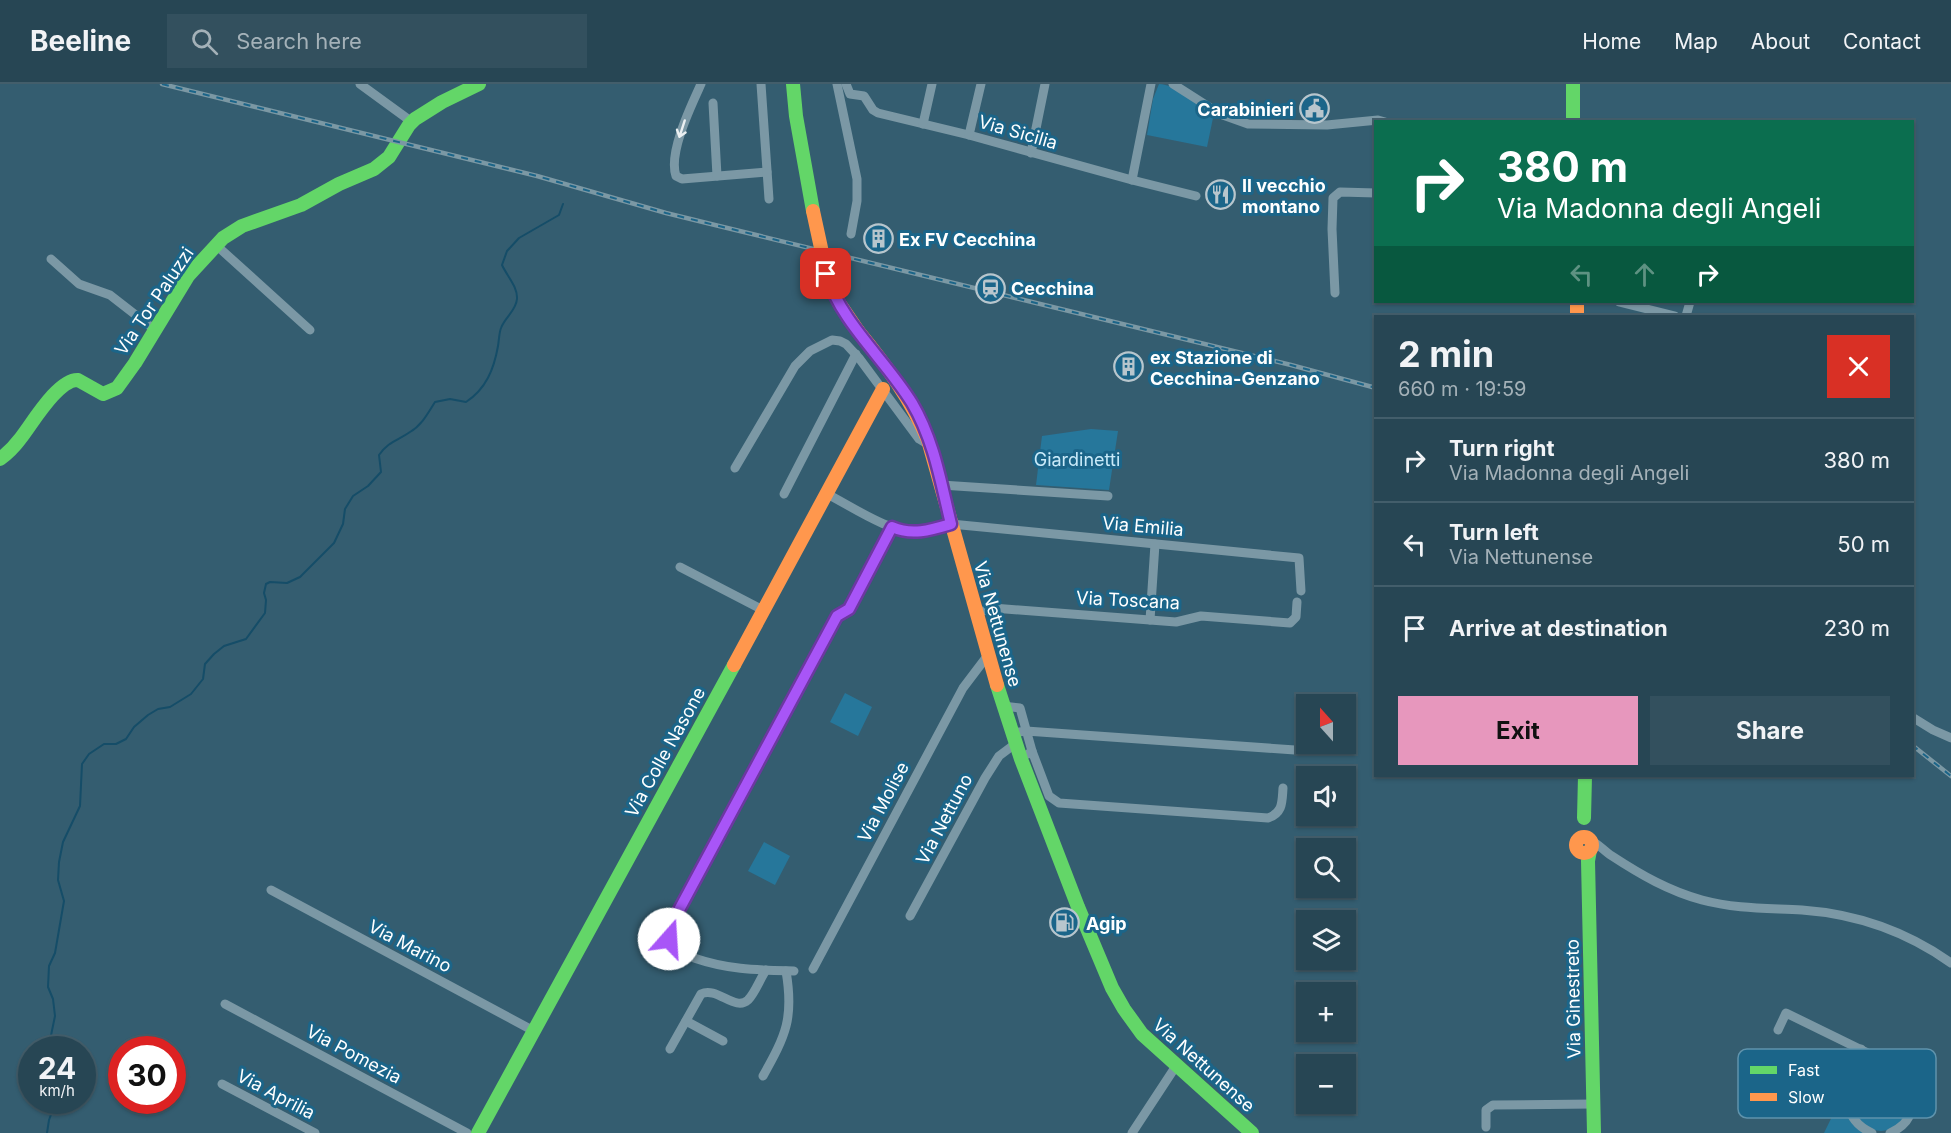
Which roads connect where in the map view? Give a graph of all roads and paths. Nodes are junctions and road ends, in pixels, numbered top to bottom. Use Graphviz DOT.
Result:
graph roads {
  1 [pos="360,84"];
  2 [pos="700,84"];
  3 [pos="761,84"];
  4 [pos="793,84"];
  5 [pos="837,84"];
  6 [pos="846,84"];
  7 [pos="932,84"];
  8 [pos="981,84"];
  9 [pos="1045,84"];
  10 [pos="1151,84"];
  11 [pos="1173,84"];
  12 [pos="1573,84"];
  13 [pos="475,85"];
  14 [pos="713,103"];
  15 [pos="1374,120"];
  16 [pos="1573,120"];
  17 [pos="412,122"];
  18 [pos="923,124"];
  19 [pos="969,135"];
  20 [pos="1031,153"];
  21 [pos="767,172"];
  22 [pos="717,176"];
  23 [pos="1132,180"];
  24 [pos="1374,193"];
  25 [pos="1196,195"];
  26 [pos="769,199"];
  27 [pos="850,234"];
  28 [pos="216,245"];
  29 [pos="51,260"];
  30 [pos="1335,293"];
  31 [pos="1623,303"];
  32 [pos="1671,315"];
  33 [pos="155,330"];
  34 [pos="310,330"];
  35 [pos="856,354"];
  36 [pos="883,389"];
  37 [pos="930,442"];
  38 [pos="0,459"];
  39 [pos="735,468"];
  40 [pos="941,485"];
  41 [pos="784,494"];
  42 [pos="827,494"];
  43 [pos="1108,496"];
  44 [pos="951,524"];
  45 [pos="892,527"];
  46 [pos="1155,544"];
  47 [pos="680,567"];
  48 [pos="1301,591"];
  49 [pos="1297,602"];
  50 [pos="763,610"];
  51 [pos="977,613"];
  52 [pos="1150,620"];
  53 [pos="988,656"];
  54 [pos="1003,706"];
  55 [pos="1914,718"];
  56 [pos="1026,730"];
  57 [pos="1951,738"];
  58 [pos="1014,739"];
  59 [pos="1295,750"];
  60 [pos="1027,755"];
  61 [pos="1585,777"];
  62 [pos="1283,788"];
  63 [pos="1585,844"];
  64 [pos="271,890"];
  65 [pos="910,916"];
  66 [pos="1951,963"];
  67 [pos="813,969"];
  68 [pos="766,970"];
  69 [pos="225,1004"];
  70 [pos="686,1021"];
  71 [pos="532,1030"];
  72 [pos="1778,1030"];
  73 [pos="723,1041"];
  74 [pos="670,1049"];
  75 [pos="1861,1049"];
  76 [pos="1176,1066"];
  77 [pos="763,1076"];
  78 [pos="222,1084"];
  79 [pos="1594,1104"];
  80 [pos="1854,1118"];
  81 [pos="1908,1118"];
  82 [pos="1905,1124"];
  83 [pos="1486,1127"];
  84 [pos="315,1133"];
  85 [pos="467,1133"];
  86 [pos="478,1133"];
  87 [pos="1132,1133"];
  88 [pos="1252,1133"];
  89 [pos="1594,1133"];
  90 [pos="1872,1133"];
  91 [pos="1890,1133"];
  92 [pos="1899,1133"];
  1 -- 17 [label="street"];
  2 -- 22 [label="street, one-way"];
  3 -- 21 [label="street"];
  4 -- 37 [label="street, Via Nettunense, bridge"];
  5 -- 27 [label="street"];
  6 -- 18 [label="street, Via Sicilia"];
  7 -- 18 [label="street"];
  8 -- 19 [label="street"];
  9 -- 20 [label="street"];
  10 -- 23 [label="street"];
  11 -- 15 [label="street"];
  12 -- 16 [label="street"];
  13 -- 17 [label="street, Via Tor Paluzzi"];
  14 -- 22 [label="street"];
  17 -- 28 [label="street, Via Tor Paluzzi"];
  18 -- 19 [label="street, Via Sicilia"];
  19 -- 20 [label="street, Via Sicilia"];
  20 -- 23 [label="street, Via Sicilia"];
  21 -- 22 [label="street"];
  21 -- 26 [label="street"];
  23 -- 25 [label="street, Via Sicilia"];
  24 -- 30 [label="street"];
  28 -- 33 [label="street, Via Tor Paluzzi"];
  28 -- 34 [label="street"];
  29 -- 33 [label="street"];
  31 -- 32 [label="street"];
  33 -- 38 [label="street, Via Tor Paluzzi"];
  35 -- 36 [label="street"];
  35 -- 39 [label="street"];
  35 -- 41 [label="street"];
  36 -- 37 [label="street"];
  36 -- 42 [label="street, Via Colle Nasone"];
  37 -- 40 [label="street, Via Nettunense"];
  40 -- 43 [label="street"];
  40 -- 44 [label="street, Via Nettunense"];
  42 -- 45 [label="street"];
  42 -- 50 [label="street, Via Colle Nasone"];
  44 -- 45 [label="street"];
  44 -- 46 [label="street, Via Emilia"];
  44 -- 51 [label="street, Via Nettunense"];
  45 -- 68 [label="street"];
  46 -- 48 [label="street, Via Emilia"];
  46 -- 52 [label="street"];
  47 -- 50 [label="street"];
  49 -- 52 [label="street, Via Toscana"];
  50 -- 71 [label="street, Via Colle Nasone"];
  51 -- 52 [label="street, Via Toscana"];
  51 -- 53 [label="street, Via Nettunense"];
  53 -- 54 [label="street, Via Nettunense"];
  53 -- 67 [label="street, Via Molise"];
  54 -- 56 [label="street"];
  54 -- 58 [label="street, Via Nettunense"];
  55 -- 57 [label="street"];
  56 -- 58 [label="street"];
  56 -- 59 [label="street"];
  56 -- 60 [label="street"];
  58 -- 60 [label="street, Via Nettunense"];
  58 -- 65 [label="street, Via Nettuno"];
  60 -- 62 [label="street"];
  60 -- 76 [label="street, Via Nettunense"];
  61 -- 63 [label="street, Via Ginestreto"];
  63 -- 66 [label="street"];
  63 -- 79 [label="street, Via Ginestreto"];
  64 -- 71 [label="street, Via Marino"];
  68 -- 70 [label="street"];
  68 -- 77 [label="street"];
  69 -- 85 [label="street, Via Pomezia"];
  70 -- 73 [label="street"];
  70 -- 74 [label="street"];
  71 -- 86 [label="street, Via Colle Nasone"];
  72 -- 75 [label="street"];
  76 -- 87 [label="street"];
  76 -- 88 [label="street, Via Nettunense"];
  78 -- 84 [label="street, Via Aprilia"];
  79 -- 83 [label="street"];
  79 -- 89 [label="street, Via Ginestreto"];
  80 -- 90 [label="street"];
  81 -- 82 [label="street"];
  82 -- 91 [label="street"];
  82 -- 92 [label="street"];
}
